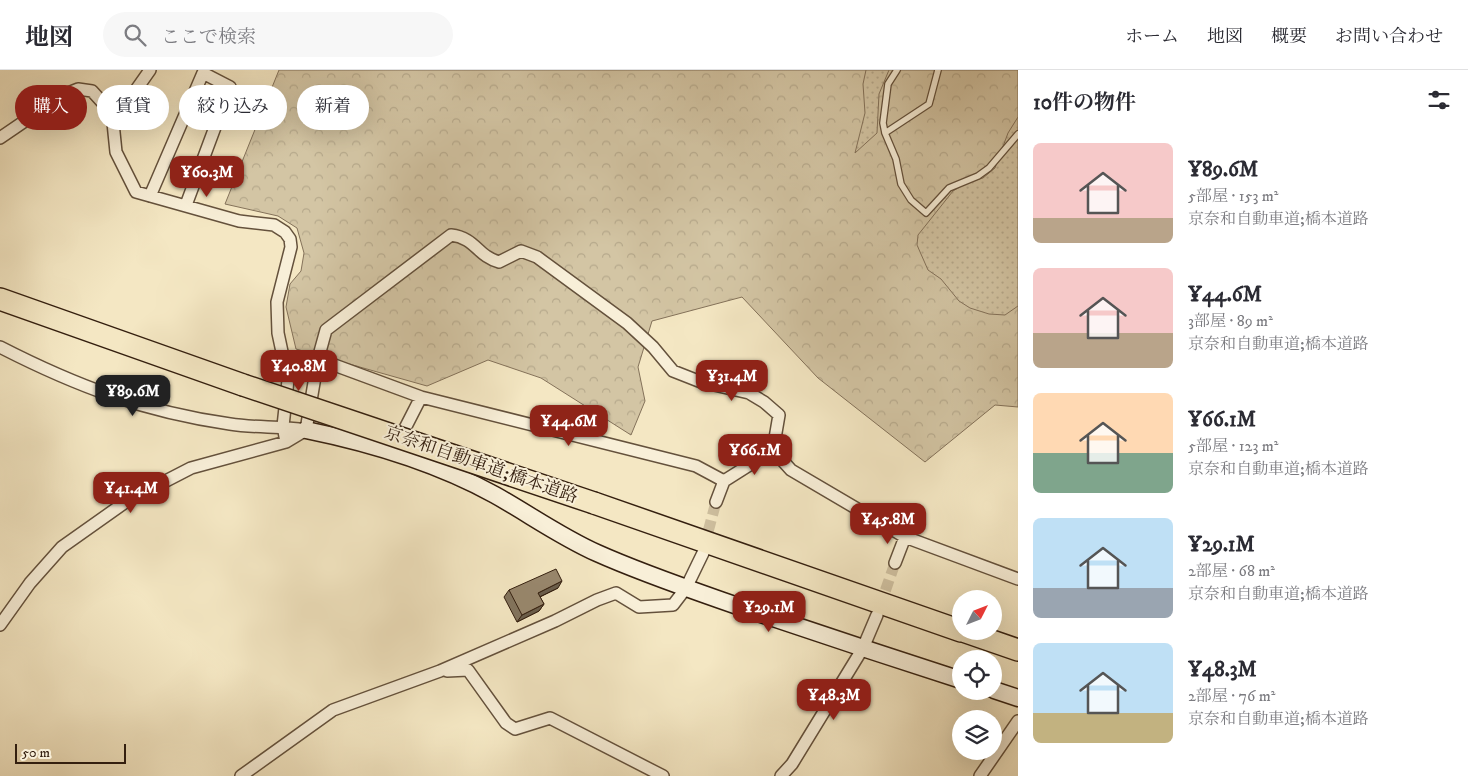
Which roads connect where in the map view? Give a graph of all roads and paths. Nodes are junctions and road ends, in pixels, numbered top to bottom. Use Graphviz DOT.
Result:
graph roads {
  1 [pos="150,70"];
  2 [pos="897,70"];
  3 [pos="938,70"];
  4 [pos="139,85"];
  5 [pos="97,96"];
  6 [pos="113,130"];
  7 [pos="885,133"];
  8 [pos="1018,134"];
  9 [pos="0,138"];
  10 [pos="150,196"];
  11 [pos="186,205"];
  12 [pos="0,299"];
  13 [pos="0,347"];
  14 [pos="318,359"];
  15 [pos="421,397"];
  16 [pos="283,426"];
  17 [pos="306,430"];
  18 [pos="286,442"];
  19 [pos="773,450"];
  20 [pos="393,452"];
  21 [pos="724,481"];
  22 [pos="716,502"];
  23 [pos="905,537"];
  24 [pos="703,553"];
  25 [pos="895,563"];
  26 [pos="1018,579"];
  27 [pos="686,588"];
  28 [pos="877,615"];
  29 [pos="0,625"];
  30 [pos="952,628"];
  31 [pos="989,640"];
  32 [pos="863,648"];
  33 [pos="1018,650"];
  34 [pos="440,671"];
  35 [pos="952,677"];
  36 [pos="1002,693"];
  37 [pos="1018,698"];
  38 [pos="1018,722"];
  39 [pos="241,776"];
  40 [pos="663,776"];
  41 [pos="781,776"];
  42 [pos="980,776"];
  1 -- 4 [label="street"];
  2 -- 7 [label="lane"];
  3 -- 7 [label="lane"];
  5 -- 9 [label="street"];
  6 -- 10 [label="street"];
  7 -- 8 [label="lane"];
  10 -- 11 [label="street"];
  10 -- 11 [label="street"];
  11 -- 16 [label="street"];
  12 -- 30 [label="highway, 京奈和自動車道;橋本道路, bridge"];
  13 -- 16 [label="street"];
  14 -- 15 [label="street"];
  14 -- 17 [label="street"];
  14 -- 19 [label="street"];
  15 -- 20 [label="street"];
  15 -- 21 [label="street"];
  16 -- 17 [label="street"];
  16 -- 18 [label="street"];
  17 -- 18 [label="street"];
  17 -- 20 [label="street"];
  18 -- 29 [label="street"];
  19 -- 21 [label="street"];
  19 -- 23 [label="street"];
  20 -- 27 [label="street"];
  21 -- 22 [label="street"];
  23 -- 25 [label="street"];
  23 -- 26 [label="street"];
  24 -- 27 [label="street"];
  27 -- 32 [label="street"];
  27 -- 34 [label="street"];
  28 -- 32 [label="street"];
  31 -- 33 [label="highway, 京奈和自動車道;橋本道路"];
  32 -- 35 [label="street"];
  32 -- 41 [label="street"];
  34 -- 39 [label="street"];
  34 -- 40 [label="street"];
  36 -- 37 [label="street"];
  38 -- 42 [label="street"];
}
